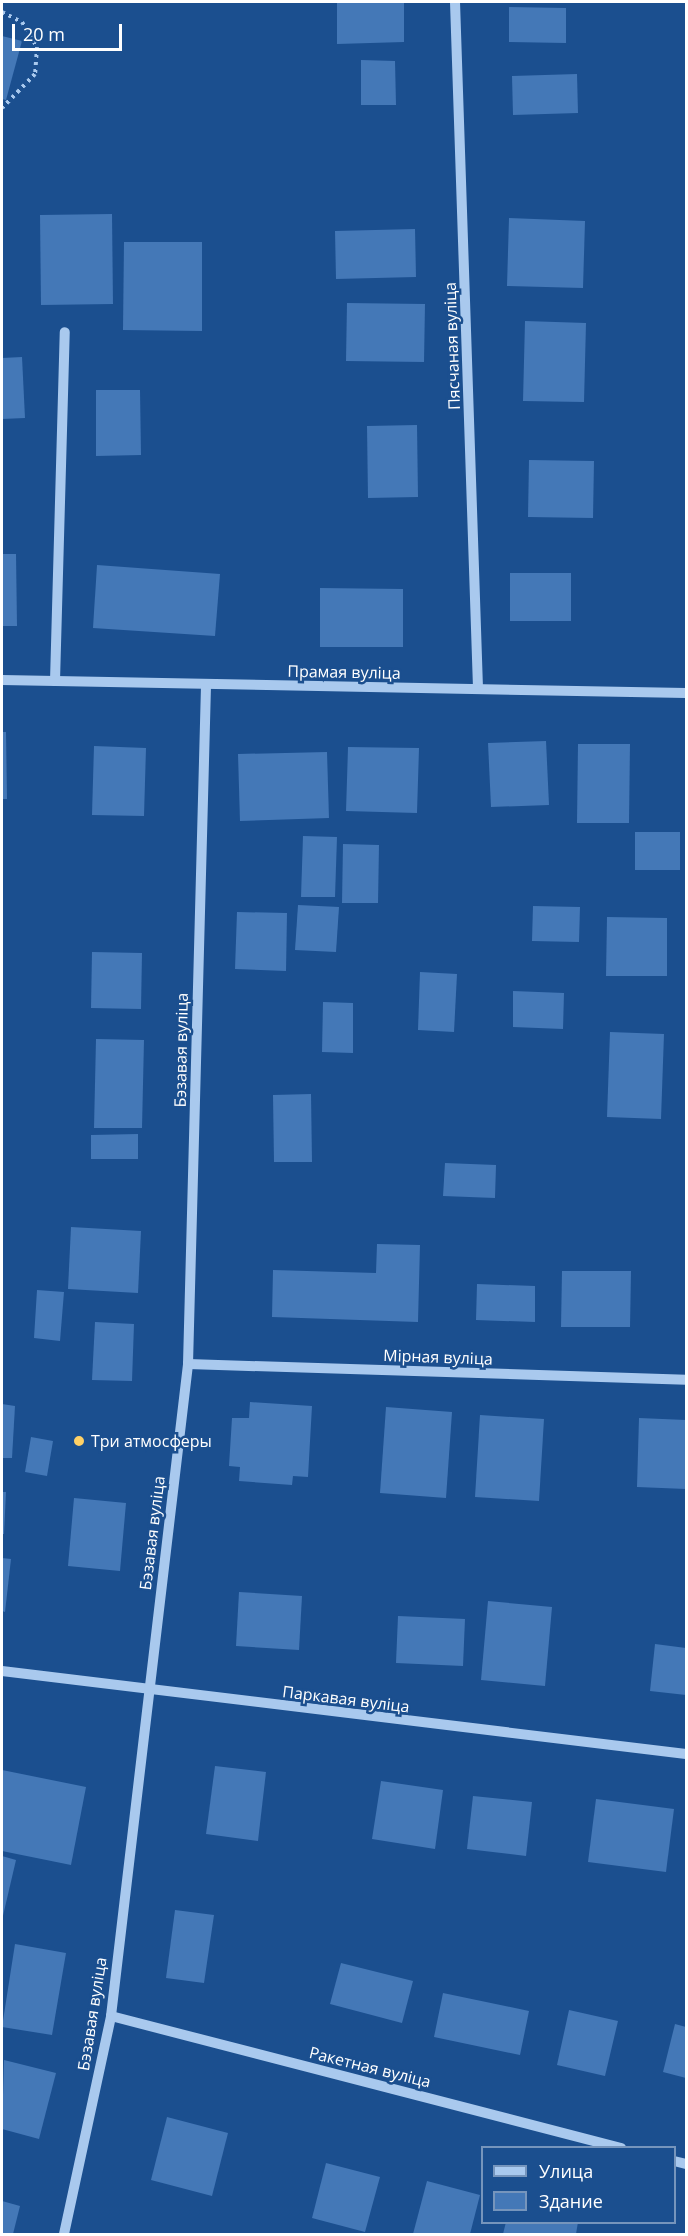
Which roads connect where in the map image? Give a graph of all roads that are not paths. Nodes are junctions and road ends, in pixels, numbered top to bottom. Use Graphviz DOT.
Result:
graph roads {
  1 [pos="455,2"];
  2 [pos="65,332"];
  3 [pos="2,680"];
  4 [pos="55,681"];
  5 [pos="206,684"];
  6 [pos="478,689"];
  7 [pos="687,693"];
  8 [pos="188,1364"];
  9 [pos="687,1380"];
  10 [pos="2,1671"];
  11 [pos="147,1691"];
  12 [pos="687,1754"];
  13 [pos="111,2016"];
  14 [pos="613,2146"];
  15 [pos="64,2235"];
  1 -- 6 [label="street, Пясчаная вуліца"];
  2 -- 4 [label="street"];
  3 -- 4 [label="street, Прамая вуліца"];
  4 -- 5 [label="street, Прамая вуліца"];
  5 -- 6 [label="street, Прамая вуліца"];
  5 -- 8 [label="street, Бэзавая вуліца"];
  6 -- 7 [label="street, Прамая вуліца"];
  8 -- 9 [label="street, Мірная вуліца"];
  8 -- 11 [label="street, Бэзавая вуліца"];
  10 -- 11 [label="street, Паркавая вуліца"];
  11 -- 12 [label="street, Паркавая вуліца"];
  11 -- 13 [label="street, Бэзавая вуліца"];
  13 -- 14 [label="street, Ракетная вуліца"];
  13 -- 15 [label="street, Бэзавая вуліца"];
}
